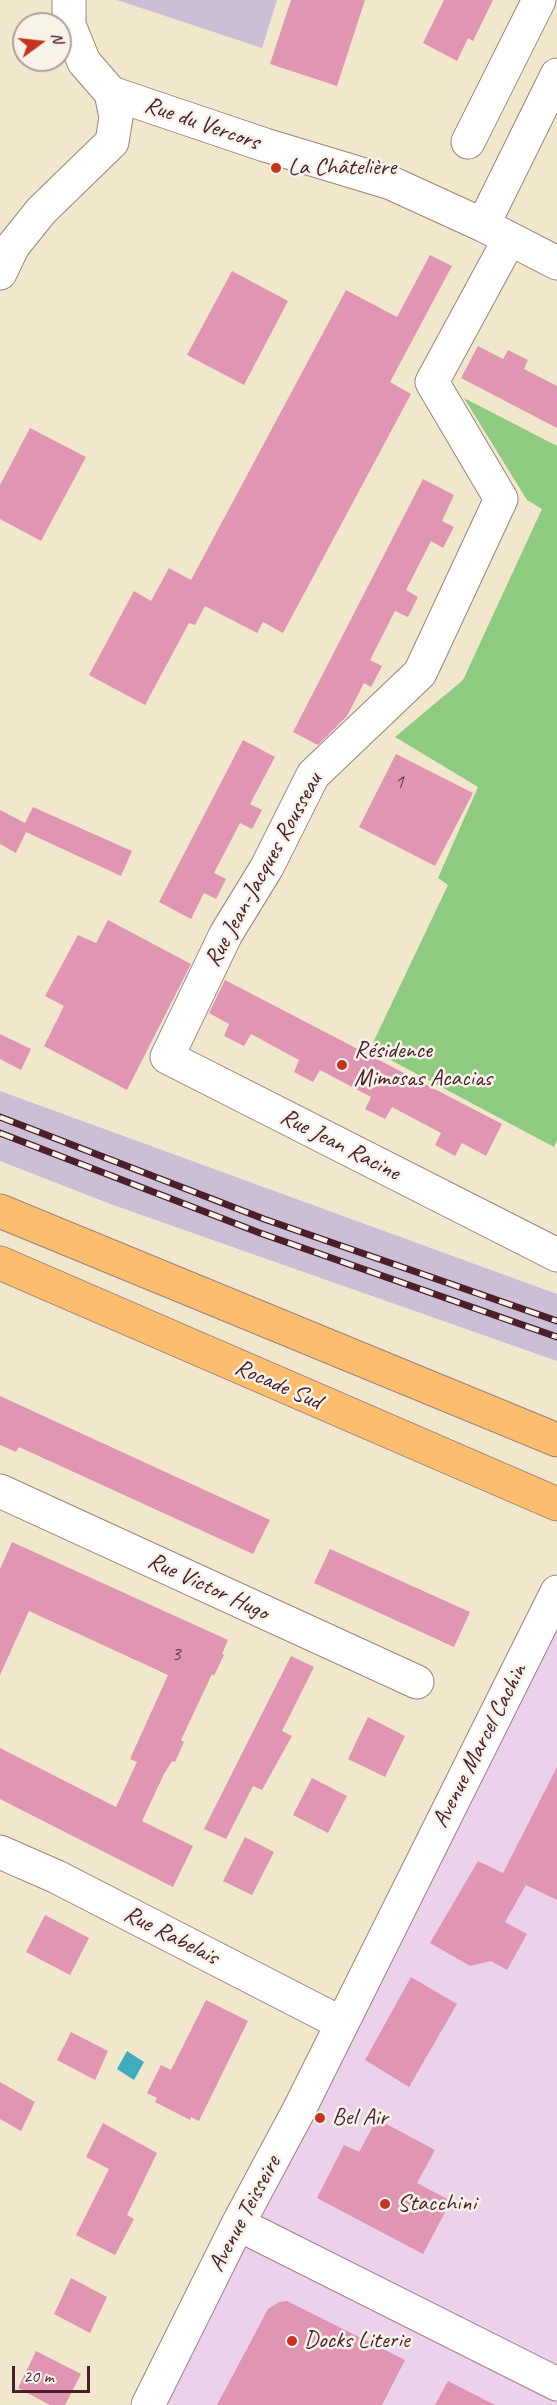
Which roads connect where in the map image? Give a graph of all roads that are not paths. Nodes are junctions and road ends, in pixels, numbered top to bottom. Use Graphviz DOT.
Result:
graph roads {
  1 [pos="69,0"];
  2 [pos="539,0"];
  3 [pos="557,75"];
  4 [pos="111,93"];
  5 [pos="468,142"];
  6 [pos="496,232"];
  7 [pos="557,263"];
  8 [pos="0,273"];
  9 [pos="167,1056"];
  10 [pos="0,1211"];
  11 [pos="557,1255"];
  12 [pos="0,1263"];
  13 [pos="557,1440"];
  14 [pos="0,1491"];
  15 [pos="557,1504"];
  16 [pos="557,1592"];
  17 [pos="417,1682"];
  18 [pos="3,1861"];
  19 [pos="341,2023"];
  20 [pos="238,2224"];
  21 [pos="557,2384"];
  22 [pos="148,2405"];
  1 -- 4 [label="street"];
  2 -- 5 [label="street"];
  3 -- 6 [label="street"];
  4 -- 6 [label="street, Rue du Vercors"];
  4 -- 8 [label="street"];
  6 -- 7 [label="street, Rue du Vercors"];
  6 -- 9 [label="street, Rue Jean-Jacques Rousseau"];
  9 -- 11 [label="street, Rue Jean Racine"];
  10 -- 13 [label="highway"];
  12 -- 15 [label="highway, Rocade Sud"];
  14 -- 17 [label="street, Rue Victor Hugo"];
  16 -- 19 [label="street, Avenue Marcel Cachin"];
  18 -- 19 [label="street, Rue Rabelais"];
  19 -- 20 [label="street, Avenue Teisseire"];
  20 -- 21 [label="street"];
  20 -- 22 [label="street, Avenue Teisseire"];
}
